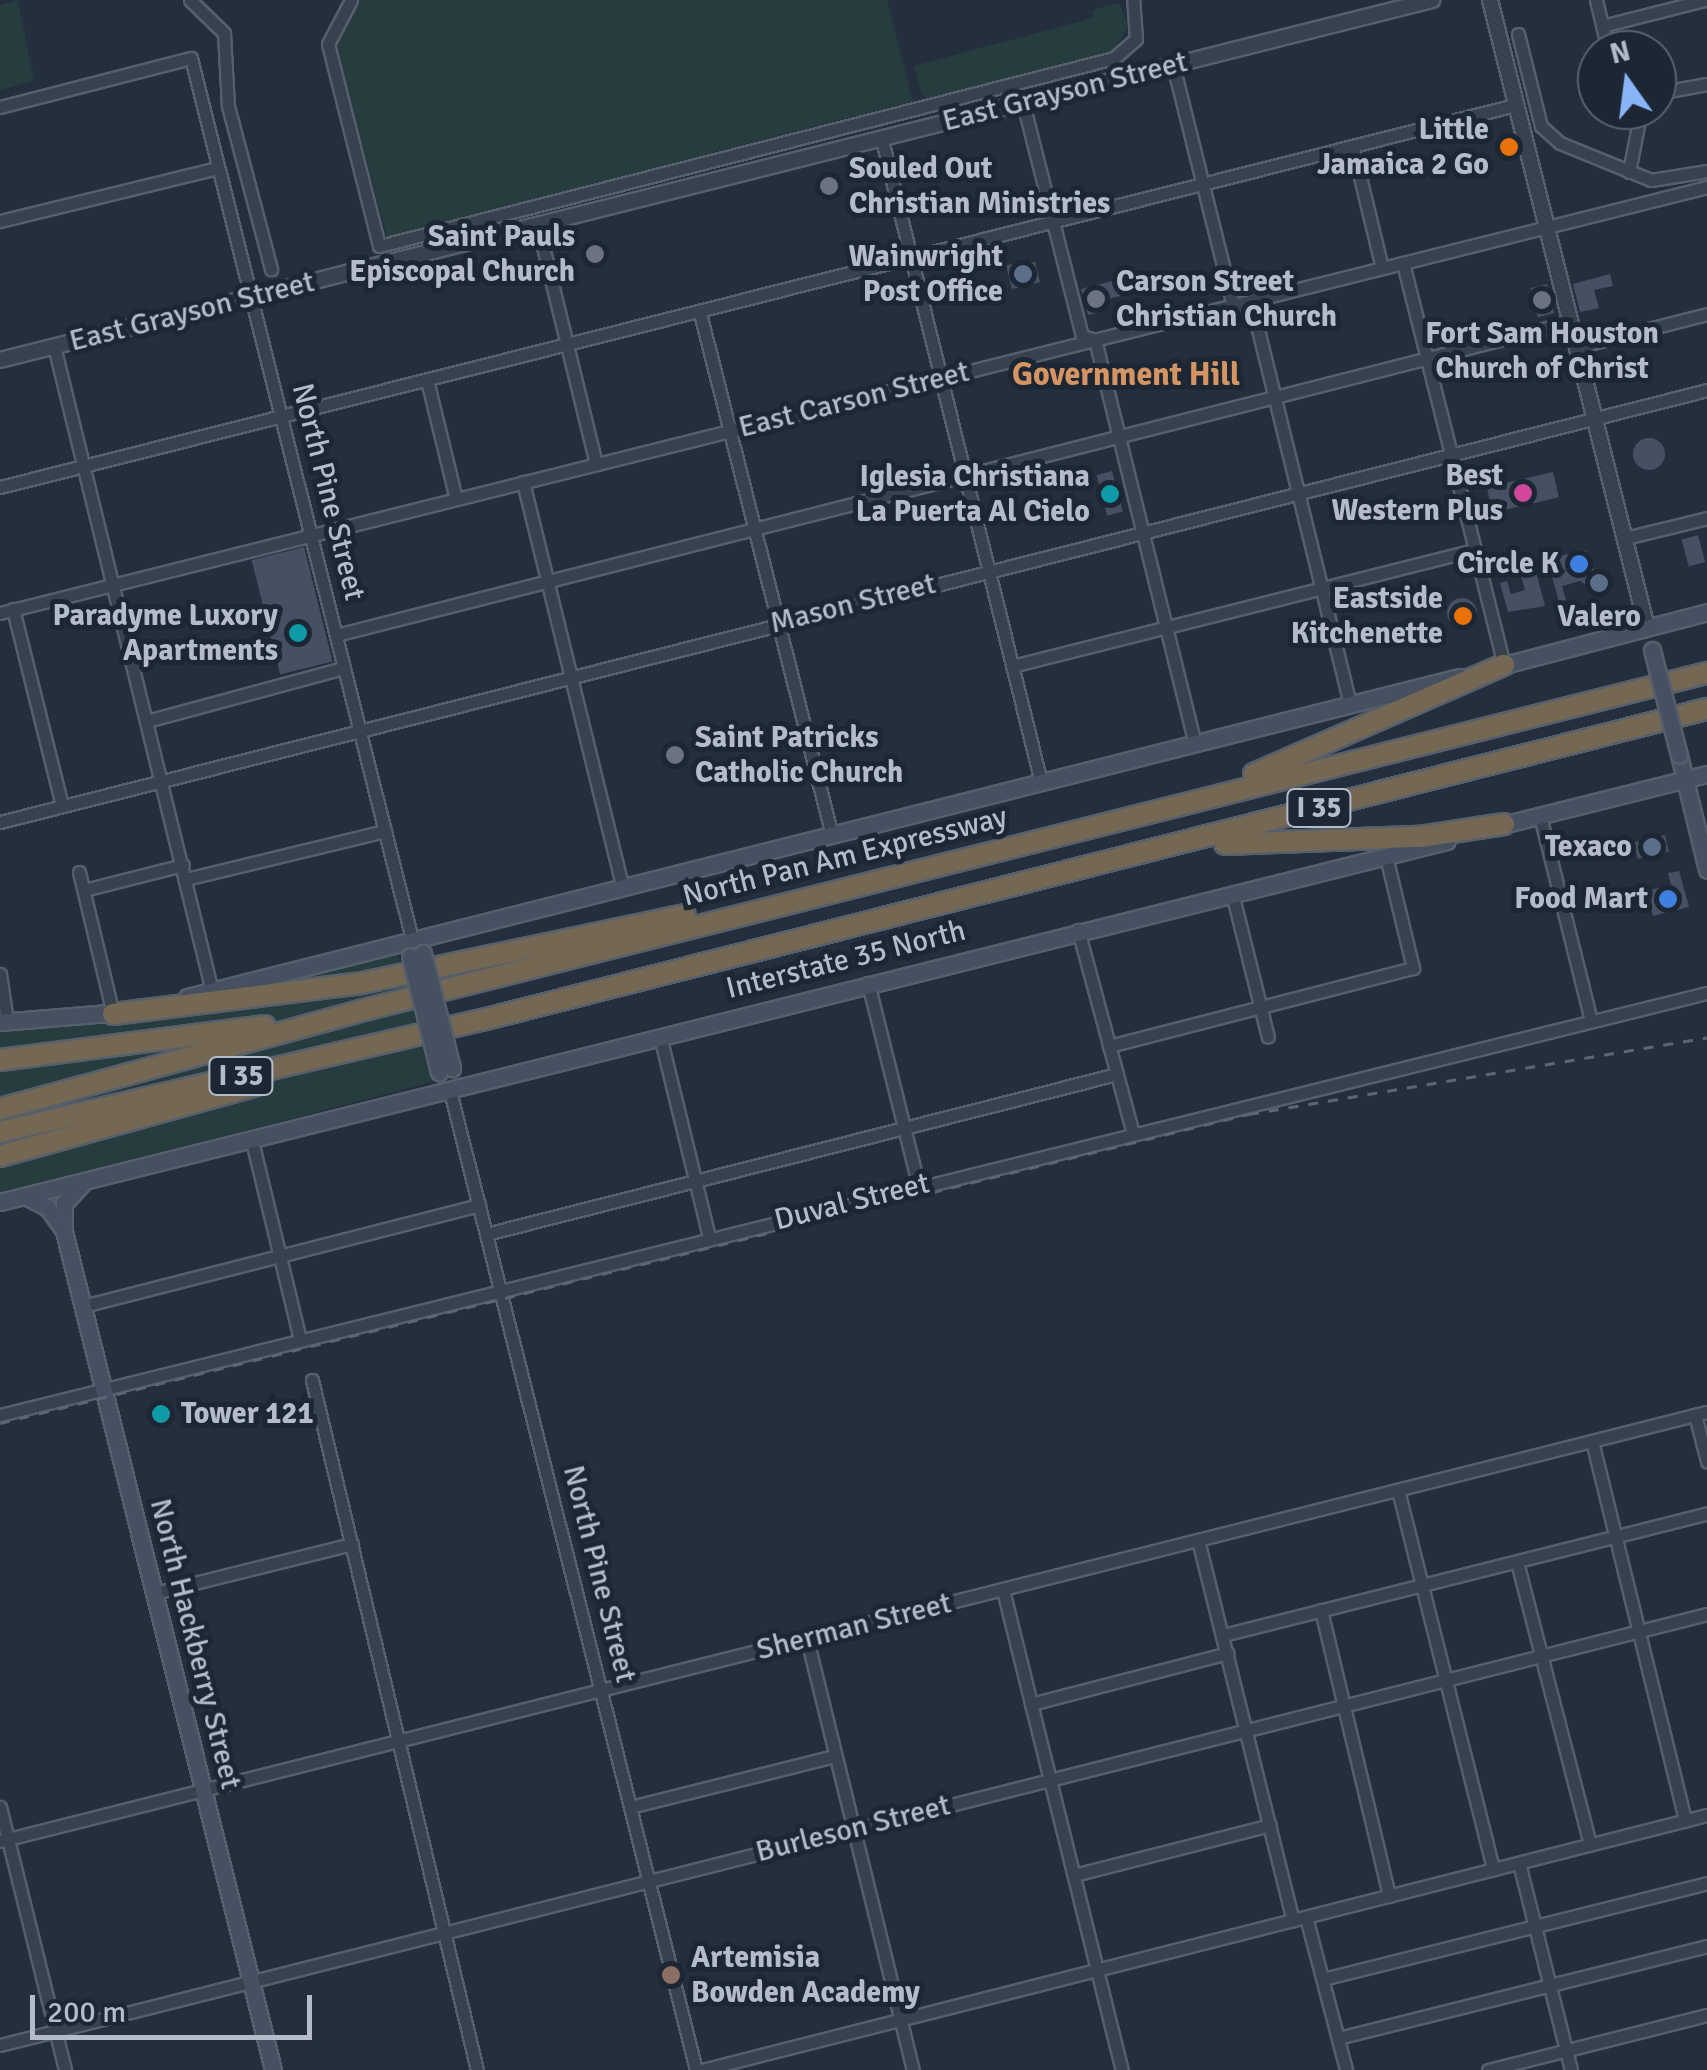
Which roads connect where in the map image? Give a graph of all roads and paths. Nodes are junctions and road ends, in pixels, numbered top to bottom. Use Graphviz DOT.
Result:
graph roads {
  1 [pos="190,0"];
  2 [pos="351,0"];
  3 [pos="1133,0"];
  4 [pos="1432,0"];
  5 [pos="1490,0"];
  6 [pos="1596,0"];
  7 [pos="1705,0"];
  8 [pos="1602,26"];
  9 [pos="1603,30"];
  10 [pos="1518,34"];
  11 [pos="1173,65"];
  12 [pos="1707,84"];
  13 [pos="1677,89"];
  14 [pos="1022,103"];
  15 [pos="1516,105"];
  16 [pos="0,107"];
  17 [pos="1638,130"];
  18 [pos="882,140"];
  19 [pos="1354,148"];
  20 [pos="218,168"];
  21 [pos="1707,170"];
  22 [pos="1629,172"];
  23 [pos="1204,186"];
  24 [pos="1707,187"];
  25 [pos="0,221"];
  26 [pos="1053,223"];
  27 [pos="538,226"];
  28 [pos="1547,227"];
  29 [pos="911,259"];
  30 [pos="1403,263"];
  31 [pos="1382,268"];
  32 [pos="271,269"];
  33 [pos="251,297"];
  34 [pos="1251,301"];
  35 [pos="1233,306"];
  36 [pos="700,313"];
  37 [pos="1707,314"];
  38 [pos="1570,322"];
  39 [pos="1094,340"];
  40 [pos="54,346"];
  41 [pos="565,346"];
  42 [pos="1576,347"];
  43 [pos="1425,358"];
  44 [pos="0,360"];
  45 [pos="427,380"];
  46 [pos="940,380"];
  47 [pos="1707,390"];
  48 [pos="1273,396"];
  49 [pos="281,418"];
  50 [pos="1594,418"];
  51 [pos="730,430"];
  52 [pos="1118,436"];
  53 [pos="1449,453"];
  54 [pos="596,464"];
  55 [pos="84,467"];
  56 [pos="963,475"];
  57 [pos="523,482"];
  58 [pos="0,487"];
  59 [pos="1296,490"];
  60 [pos="456,499"];
  61 [pos="1707,518"];
  62 [pos="757,528"];
  63 [pos="1141,531"];
  64 [pos="310,535"];
  65 [pos="1624,538"];
  66 [pos="1474,550"];
  67 [pos="988,569"];
  68 [pos="546,580"];
  69 [pos="113,584"];
  70 [pos="1320,588"];
  71 [pos="6,611"];
  72 [pos="1707,612"];
  73 [pos="779,623"];
  74 [pos="1165,627"];
  75 [pos="1647,628"];
  76 [pos="336,635"];
  77 [pos="1504,665"];
  78 [pos="1012,666"];
  79 [pos="344,668"];
  80 [pos="1707,673"];
  81 [pos="570,676"];
  82 [pos="1350,704"];
  83 [pos="1703,710"];
  84 [pos="147,721"];
  85 [pos="360,730"];
  86 [pos="1195,744"];
  87 [pos="1707,774"];
  88 [pos="1685,779"];
  89 [pos="161,782"];
  90 [pos="1041,782"];
  91 [pos="62,806"];
  92 [pos="1540,816"];
  93 [pos="0,822"];
  94 [pos="1504,824"];
  95 [pos="385,831"];
  96 [pos="832,836"];
  97 [pos="1386,856"];
  98 [pos="964,857"];
  99 [pos="183,865"];
  100 [pos="1707,868"];
  101 [pos="79,872"];
  102 [pos="186,879"];
  103 [pos="623,888"];
  104 [pos="840,889"];
  105 [pos="84,890"];
  106 [pos="1232,892"];
  107 [pos="944,902"];
  108 [pos="1078,930"];
  109 [pos="415,949"];
  110 [pos="0,974"];
  111 [pos="868,982"];
  112 [pos="212,991"];
  113 [pos="1707,993"];
  114 [pos="1260,1006"];
  115 [pos="356,1012"];
  116 [pos="113,1014"];
  117 [pos="482,1020"];
  118 [pos="1591,1021"];
  119 [pos="3,1022"];
  120 [pos="660,1036"];
  121 [pos="1268,1037"];
  122 [pos="1109,1046"];
  123 [pos="0,1060"];
  124 [pos="1117,1074"];
  125 [pos="450,1090"];
  126 [pos="194,1103"];
  127 [pos="6,1106"];
  128 [pos="905,1128"];
  129 [pos="0,1132"];
  130 [pos="1133,1134"];
  131 [pos="252,1141"];
  132 [pos="0,1156"];
  133 [pos="0,1165"];
  134 [pos="85,1181"];
  135 [pos="694,1182"];
  136 [pos="919,1186"];
  137 [pos="25,1196"];
  138 [pos="0,1202"];
  139 [pos="479,1205"];
  140 [pos="64,1231"];
  141 [pos="486,1234"];
  142 [pos="709,1237"];
  143 [pos="279,1255"];
  144 [pos="500,1292"];
  145 [pos="83,1306"];
  146 [pos="299,1335"];
  147 [pos="312,1380"];
  148 [pos="104,1390"];
  149 [pos="1701,1414"];
  150 [pos="0,1415"];
  151 [pos="1592,1441"];
  152 [pos="1707,1461"];
  153 [pos="1398,1490"];
  154 [pos="1707,1513"];
  155 [pos="1616,1536"];
  156 [pos="1198,1540"];
  157 [pos="352,1544"];
  158 [pos="1517,1562"];
  159 [pos="1422,1586"];
  160 [pos="1003,1590"];
  161 [pos="154,1593"];
  162 [pos="1321,1610"];
  163 [pos="1707,1614"];
  164 [pos="1639,1631"];
  165 [pos="1223,1634"];
  166 [pos="806,1640"];
  167 [pos="1228,1653"];
  168 [pos="1542,1656"];
  169 [pos="1446,1680"];
  170 [pos="600,1689"];
  171 [pos="1031,1704"];
  172 [pos="1344,1706"];
  173 [pos="1246,1730"];
  174 [pos="397,1740"];
  175 [pos="836,1756"];
  176 [pos="1050,1780"];
  177 [pos="204,1792"];
  178 [pos="0,1807"];
  179 [pos="630,1807"];
  180 [pos="1707,1815"];
  181 [pos="1685,1820"];
  182 [pos="1270,1825"];
  183 [pos="854,1830"];
  184 [pos="4,1840"];
  185 [pos="1590,1845"];
  186 [pos="1519,1863"];
  187 [pos="1493,1870"];
  188 [pos="1074,1875"];
  189 [pos="648,1881"];
  190 [pos="1707,1883"];
  191 [pos="1389,1896"];
  192 [pos="1300,1918"];
  193 [pos="1535,1926"];
  194 [pos="443,1933"];
  195 [pos="1707,1946"];
  196 [pos="1097,1970"];
  197 [pos="1323,1979"];
  198 [pos="251,1982"];
  199 [pos="1550,1986"];
  200 [pos="1707,2014"];
  201 [pos="901,2020"];
  202 [pos="56,2031"];
  203 [pos="1338,2038"];
  204 [pos="0,2045"];
  205 [pos="1566,2050"];
  206 [pos="65,2070"];
  207 [pos="273,2070"];
  208 [pos="477,2070"];
  209 [pos="699,2070"];
  210 [pos="914,2070"];
  211 [pos="1122,2070"];
  212 [pos="1346,2070"];
  213 [pos="1488,2070"];
  214 [pos="1571,2070"];
  1 -- 32 [label="street"];
  2 -- 3 [label="street"];
  4 -- 11 [label="street, East Grayson Street"];
  5 -- 15 [label="street"];
  6 -- 8 [label="street"];
  7 -- 8 [label="street"];
  8 -- 9 [label="street"];
  10 -- 22 [label="street"];
  11 -- 14 [label="street, East Grayson Street"];
  11 -- 23 [label="street"];
  12 -- 13 [label="street"];
  14 -- 18 [label="street, East Grayson Street"];
  14 -- 26 [label="street"];
  15 -- 19 [label="street"];
  15 -- 28 [label="street"];
  16 -- 20 [label="street, North Pine Street"];
  17 -- 22 [label="street"];
  18 -- 27 [label="street, East Grayson Street"];
  18 -- 29 [label="street"];
  19 -- 23 [label="street"];
  19 -- 31 [label="street"];
  20 -- 25 [label="street"];
  20 -- 33 [label="street, North Pine Street"];
  21 -- 22 [label="street"];
  23 -- 26 [label="street"];
  23 -- 35 [label="street"];
  24 -- 28 [label="street, East Carson Street"];
  26 -- 29 [label="street"];
  26 -- 39 [label="street"];
  27 -- 33 [label="street, East Grayson Street"];
  27 -- 41 [label="street"];
  28 -- 30 [label="street, East Carson Street"];
  28 -- 38 [label="street"];
  29 -- 36 [label="street"];
  29 -- 46 [label="street"];
  30 -- 31 [label="street, East Carson Street"];
  30 -- 43 [label="street"];
  31 -- 34 [label="street, East Carson Street"];
  33 -- 40 [label="street, East Grayson Street"];
  33 -- 49 [label="street, North Pine Street"];
  34 -- 35 [label="street, East Carson Street"];
  34 -- 48 [label="street"];
  35 -- 39 [label="street, East Carson Street"];
  36 -- 41 [label="street"];
  36 -- 51 [label="street"];
  37 -- 42 [label="street"];
  38 -- 42 [label="street"];
  38 -- 43 [label="street"];
  39 -- 46 [label="street, East Carson Street"];
  39 -- 52 [label="street"];
  40 -- 44 [label="street, East Grayson Street"];
  40 -- 55 [label="street"];
  41 -- 45 [label="street"];
  41 -- 54 [label="street"];
  42 -- 50 [label="street"];
  43 -- 48 [label="street"];
  43 -- 53 [label="street"];
  45 -- 49 [label="street"];
  45 -- 60 [label="street"];
  46 -- 51 [label="street, East Carson Street"];
  46 -- 56 [label="street"];
  47 -- 50 [label="street, Mason Street"];
  48 -- 52 [label="street"];
  48 -- 59 [label="street"];
  49 -- 55 [label="street"];
  49 -- 64 [label="street, North Pine Street"];
  50 -- 53 [label="street, Mason Street"];
  50 -- 65 [label="street"];
  51 -- 54 [label="street, East Carson Street"];
  51 -- 62 [label="street"];
  52 -- 56 [label="street"];
  52 -- 63 [label="street"];
  53 -- 59 [label="street, Mason Street"];
  53 -- 66 [label="street"];
  54 -- 57 [label="street, East Carson Street"];
  55 -- 58 [label="street"];
  55 -- 69 [label="street"];
  56 -- 62 [label="street"];
  56 -- 67 [label="street"];
  57 -- 60 [label="street, East Carson Street"];
  57 -- 68 [label="street"];
  59 -- 63 [label="street, Mason Street"];
  59 -- 70 [label="street"];
  60 -- 64 [label="street, East Carson Street"];
  61 -- 65 [label="street"];
  62 -- 68 [label="street"];
  62 -- 73 [label="street"];
  63 -- 67 [label="street, Mason Street"];
  63 -- 74 [label="street"];
  64 -- 69 [label="street, East Carson Street"];
  64 -- 76 [label="street, North Pine Street"];
  65 -- 75 [label="street"];
  66 -- 70 [label="street"];
  66 -- 77 [label="street"];
  67 -- 73 [label="street, Mason Street"];
  67 -- 78 [label="street"];
  68 -- 76 [label="street"];
  68 -- 81 [label="street"];
  69 -- 71 [label="street, East Carson Street"];
  69 -- 84 [label="street"];
  70 -- 74 [label="street"];
  70 -- 82 [label="street"];
  71 -- 91 [label="street"];
  72 -- 75 [label="main road"];
  73 -- 81 [label="street, Mason Street"];
  73 -- 96 [label="street"];
  74 -- 78 [label="street"];
  74 -- 86 [label="street"];
  75 -- 77 [label="main road"];
  75 -- 88 [label="main road, bridge"];
  76 -- 79 [label="street, North Pine Street"];
  77 -- 82 [label="main road"];
  77 -- 98 [label="highway"];
  78 -- 90 [label="street"];
  79 -- 84 [label="street"];
  79 -- 85 [label="street, North Pine Street"];
  80 -- 98 [label="highway, North Pan Am Expressway / I 35"];
  81 -- 85 [label="street, Mason Street"];
  81 -- 103 [label="street"];
  82 -- 86 [label="main road"];
  83 -- 107 [label="highway, I 35"];
  84 -- 89 [label="street"];
  85 -- 89 [label="street, Mason Street"];
  85 -- 95 [label="street, North Pine Street"];
  86 -- 90 [label="main road"];
  87 -- 88 [label="main road, Interstate 35 North"];
  88 -- 92 [label="main road, Interstate 35 North"];
  88 -- 100 [label="main road"];
  89 -- 91 [label="street, Mason Street"];
  89 -- 99 [label="street"];
  90 -- 96 [label="main road"];
  91 -- 93 [label="street, Mason Street"];
  92 -- 94 [label="main road, Interstate 35 North"];
  92 -- 118 [label="street"];
  94 -- 97 [label="main road, Interstate 35 North"];
  94 -- 107 [label="highway"];
  95 -- 102 [label="street"];
  95 -- 109 [label="street, North Pine Street"];
  96 -- 103 [label="main road"];
  97 -- 106 [label="main road, Interstate 35 North"];
  97 -- 114 [label="street"];
  98 -- 104 [label="highway, North Pan Am Expressway / I 35"];
  99 -- 102 [label="street"];
  99 -- 105 [label="street"];
  101 -- 105 [label="street"];
  102 -- 112 [label="street"];
  103 -- 109 [label="main road"];
  104 -- 115 [label="highway, North Pan Am Expressway / I 35"];
  104 -- 116 [label="highway"];
  105 -- 116 [label="street"];
  106 -- 108 [label="main road, Interstate 35 North"];
  106 -- 114 [label="street"];
  107 -- 117 [label="highway, I 35"];
  108 -- 111 [label="main road, Interstate 35 North"];
  108 -- 122 [label="street"];
  109 -- 112 [label="main road"];
  109 -- 125 [label="main road, North Pine Street, bridge"];
  110 -- 119 [label="street"];
  111 -- 120 [label="main road, Interstate 35 North"];
  111 -- 128 [label="street"];
  112 -- 116 [label="main road"];
  113 -- 118 [label="street, Duval Street"];
  114 -- 121 [label="street"];
  114 -- 122 [label="street"];
  115 -- 123 [label="highway"];
  115 -- 127 [label="highway, North Pan Am Expressway / I 35"];
  116 -- 119 [label="main road"];
  117 -- 126 [label="highway"];
  117 -- 129 [label="highway, I 35"];
  118 -- 130 [label="street, Duval Street"];
  120 -- 125 [label="main road, Interstate 35 North"];
  120 -- 135 [label="street"];
  122 -- 124 [label="street"];
  124 -- 128 [label="street"];
  124 -- 130 [label="street"];
  125 -- 131 [label="main road, Interstate 35 North"];
  125 -- 139 [label="street, North Pine Street"];
  126 -- 132 [label="highway"];
  126 -- 133 [label="highway"];
  128 -- 135 [label="street"];
  128 -- 136 [label="street"];
  130 -- 136 [label="street, Duval Street"];
  131 -- 134 [label="main road, Interstate 35 North"];
  131 -- 143 [label="street"];
  134 -- 137 [label="main road, Interstate 35 North"];
  134 -- 140 [label="main road"];
  135 -- 141 [label="street"];
  135 -- 142 [label="street"];
  136 -- 142 [label="street, Duval Street"];
  137 -- 138 [label="main road, Interstate 35 North"];
  137 -- 140 [label="main road"];
  139 -- 141 [label="street, North Pine Street"];
  139 -- 143 [label="street"];
  140 -- 145 [label="main road, North Hackberry Street"];
  141 -- 144 [label="street, North Pine Street"];
  142 -- 144 [label="street, Duval Street"];
  143 -- 145 [label="street"];
  143 -- 146 [label="street"];
  144 -- 146 [label="street, Duval Street"];
  144 -- 170 [label="street, North Pine Street"];
  145 -- 148 [label="main road, North Hackberry Street"];
  146 -- 148 [label="street, Duval Street"];
  147 -- 157 [label="street"];
  148 -- 150 [label="street, Duval Street"];
  148 -- 161 [label="main road, North Hackberry Street"];
  149 -- 151 [label="street, Sherman Street"];
  149 -- 152 [label="street"];
  151 -- 153 [label="street, Sherman Street"];
  151 -- 155 [label="street"];
  153 -- 156 [label="street, Sherman Street"];
  153 -- 159 [label="street"];
  154 -- 155 [label="street"];
  155 -- 158 [label="street"];
  155 -- 164 [label="street"];
  156 -- 160 [label="street, Sherman Street"];
  156 -- 165 [label="street"];
  157 -- 161 [label="street"];
  157 -- 174 [label="street"];
  158 -- 159 [label="street"];
  158 -- 168 [label="street"];
  159 -- 162 [label="street"];
  159 -- 169 [label="street"];
  160 -- 166 [label="street, Sherman Street"];
  160 -- 171 [label="street"];
  161 -- 177 [label="main road, North Hackberry Street"];
  162 -- 165 [label="street"];
  162 -- 172 [label="street"];
  163 -- 164 [label="street, Burleson Street"];
  164 -- 168 [label="street, Burleson Street"];
  164 -- 181 [label="street"];
  165 -- 167 [label="street"];
  166 -- 170 [label="street, Sherman Street"];
  166 -- 175 [label="street"];
  167 -- 171 [label="street"];
  167 -- 173 [label="street"];
  168 -- 169 [label="street, Burleson Street"];
  168 -- 185 [label="street"];
  169 -- 172 [label="street, Burleson Street"];
  169 -- 187 [label="street"];
  170 -- 174 [label="street, Sherman Street"];
  170 -- 179 [label="street, North Pine Street"];
  171 -- 176 [label="street"];
  172 -- 173 [label="street, Burleson Street"];
  172 -- 191 [label="street"];
  173 -- 176 [label="street, Burleson Street"];
  173 -- 182 [label="street"];
  174 -- 177 [label="street, Sherman Street"];
  174 -- 194 [label="street"];
  175 -- 179 [label="street"];
  175 -- 183 [label="street"];
  176 -- 183 [label="street, Burleson Street"];
  176 -- 188 [label="street"];
  177 -- 184 [label="street, Sherman Street"];
  177 -- 198 [label="main road, North Hackberry Street"];
  178 -- 184 [label="street"];
  179 -- 189 [label="street, North Pine Street"];
  180 -- 181 [label="street"];
  181 -- 185 [label="street"];
  182 -- 188 [label="street"];
  182 -- 192 [label="street"];
  183 -- 189 [label="street, Burleson Street"];
  183 -- 201 [label="street"];
  184 -- 202 [label="street"];
  185 -- 186 [label="street"];
  186 -- 187 [label="street"];
  186 -- 193 [label="street"];
  187 -- 191 [label="street"];
  188 -- 196 [label="street"];
  189 -- 194 [label="street, Burleson Street"];
  189 -- 209 [label="street, North Pine Street"];
  190 -- 193 [label="street"];
  191 -- 192 [label="street"];
  192 -- 196 [label="street"];
  192 -- 197 [label="street"];
  193 -- 197 [label="street"];
  193 -- 199 [label="street"];
  194 -- 198 [label="street, Burleson Street"];
  194 -- 208 [label="street"];
  195 -- 199 [label="street"];
  196 -- 201 [label="street"];
  196 -- 211 [label="street"];
  197 -- 203 [label="street"];
  198 -- 202 [label="street, Burleson Street"];
  198 -- 207 [label="main road, North Hackberry Street"];
  199 -- 203 [label="street"];
  199 -- 205 [label="street"];
  200 -- 205 [label="street"];
  201 -- 209 [label="street"];
  201 -- 210 [label="street"];
  202 -- 204 [label="street, Burleson Street"];
  202 -- 206 [label="street"];
  203 -- 212 [label="street"];
  205 -- 213 [label="street"];
  205 -- 214 [label="street"];
}
